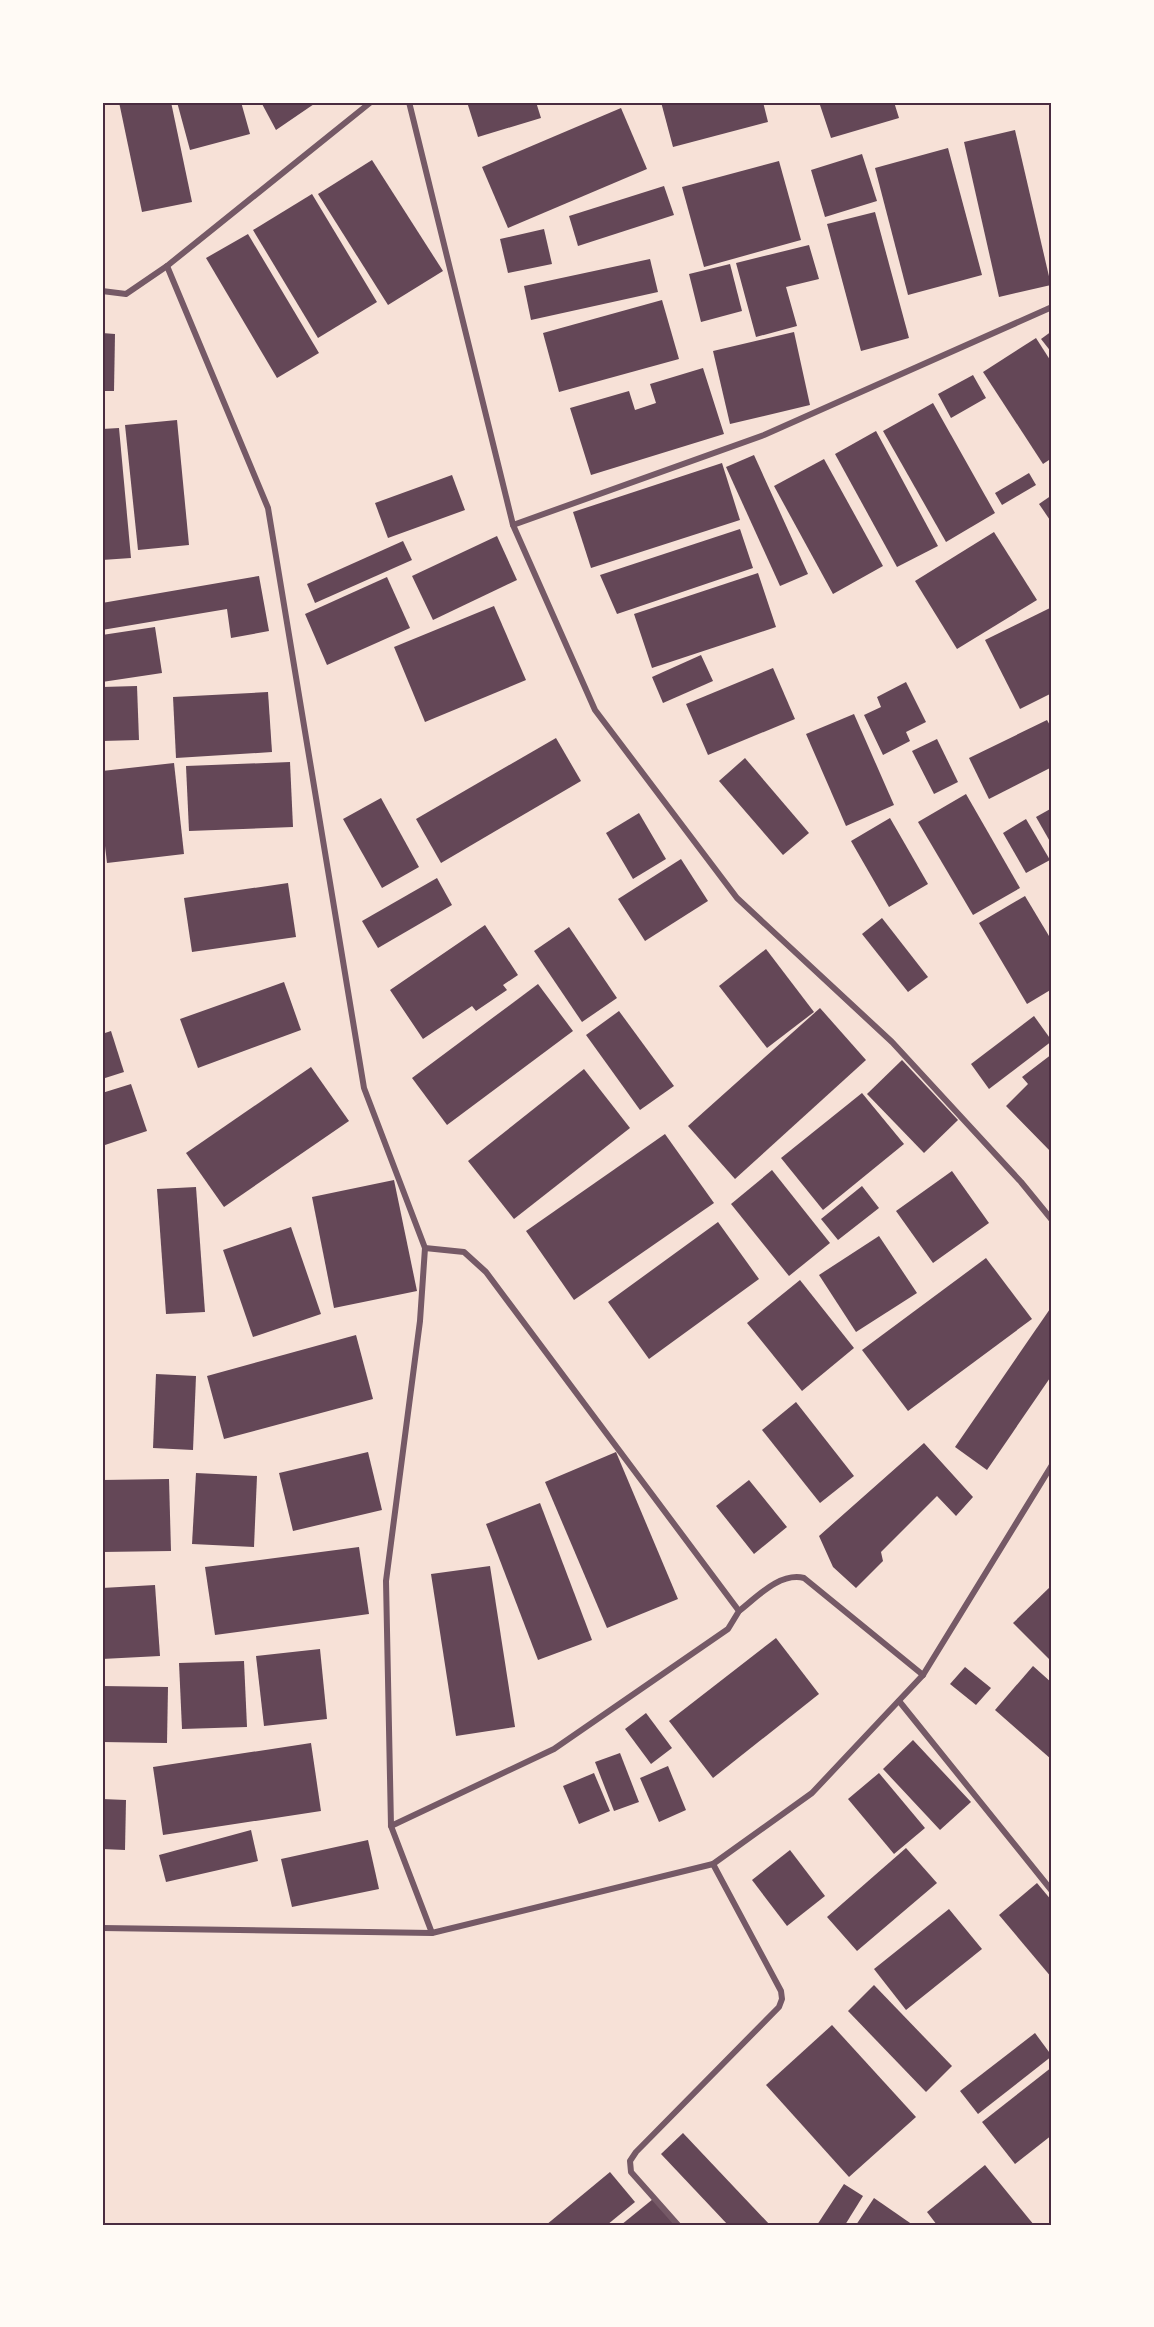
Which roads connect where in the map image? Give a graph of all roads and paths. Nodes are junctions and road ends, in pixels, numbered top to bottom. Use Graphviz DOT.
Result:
graph roads {
  1 [pos="371,102"];
  2 [pos="410,102"];
  3 [pos="167,266"];
  4 [pos="102,291"];
  5 [pos="1052,307"];
  6 [pos="513,525"];
  7 [pos="1052,1220"];
  8 [pos="425,1248"];
  9 [pos="1052,1465"];
  10 [pos="739,1611"];
  11 [pos="923,1675"];
  12 [pos="899,1701"];
  13 [pos="391,1826"];
  14 [pos="713,1864"];
  15 [pos="1052,1891"];
  16 [pos="102,1928"];
  17 [pos="432,1933"];
  18 [pos="678,2225"];
  1 -- 3 [label="street"];
  2 -- 6 [label="street"];
  3 -- 4 [label="street"];
  3 -- 8 [label="street"];
  5 -- 6 [label="street"];
  6 -- 7 [label="street"];
  8 -- 10 [label="street"];
  8 -- 13 [label="street"];
  9 -- 11 [label="street"];
  10 -- 11 [label="street"];
  10 -- 13 [label="street"];
  11 -- 12 [label="street"];
  12 -- 14 [label="street"];
  12 -- 15 [label="street"];
  13 -- 17 [label="street"];
  14 -- 17 [label="street"];
  14 -- 18 [label="street"];
  16 -- 17 [label="street"];
}
